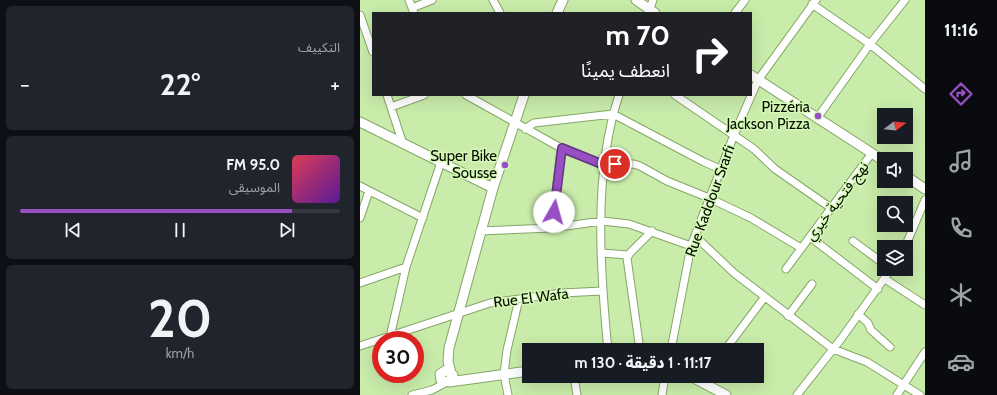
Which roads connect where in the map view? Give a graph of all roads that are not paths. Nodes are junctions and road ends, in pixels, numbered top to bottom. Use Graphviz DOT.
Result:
graph roads {
  1 [pos="410,0"];
  2 [pos="432,0"];
  3 [pos="493,0"];
  4 [pos="563,0"];
  5 [pos="636,0"];
  6 [pos="653,0"];
  7 [pos="745,0"];
  8 [pos="905,0"];
  9 [pos="814,2"];
  10 [pos="413,10"];
  11 [pos="499,12"];
  12 [pos="557,12"];
  13 [pos="650,12"];
  14 [pos="736,12"];
  15 [pos="360,15"];
  16 [pos="870,44"];
  17 [pos="372,49"];
  18 [pos="754,78"];
  19 [pos="925,88"];
  20 [pos="387,96"];
  21 [pos="421,96"];
  22 [pos="468,96"];
  23 [pos="524,96"];
  24 [pos="619,96"];
  25 [pos="676,96"];
  26 [pos="748,96"];
  27 [pos="391,106"];
  28 [pos="613,114"];
  29 [pos="818,117"];
  30 [pos="514,122"];
  31 [pos="360,123"];
  32 [pos="525,129"];
  33 [pos="734,135"];
  34 [pos="403,144"];
  35 [pos="562,148"];
  36 [pos="872,152"];
  37 [pos="877,156"];
  38 [pos="441,162"];
  39 [pos="604,165"];
  40 [pos="720,169"];
  41 [pos="913,181"];
  42 [pos="360,186"];
  43 [pos="493,188"];
  44 [pos="925,189"];
  45 [pos="370,191"];
  46 [pos="708,198"];
  47 [pos="925,200"];
  48 [pos="831,208"];
  49 [pos="360,218"];
  50 [pos="423,218"];
  51 [pos="602,221"];
  52 [pos="552,228"];
  53 [pos="480,231"];
  54 [pos="652,231"];
  55 [pos="695,236"];
  56 [pos="810,238"];
  57 [pos="908,240"];
  58 [pos="853,241"];
  59 [pos="691,246"];
  60 [pos="801,248"];
  61 [pos="602,253"];
  62 [pos="628,255"];
  63 [pos="877,259"];
  64 [pos="406,267"];
  65 [pos="786,269"];
  66 [pos="887,276"];
  67 [pos="885,279"];
  68 [pos="360,283"];
  69 [pos="812,284"];
  70 [pos="878,289"];
  71 [pos="602,291"];
  72 [pos="764,298"];
  73 [pos="519,299"];
  74 [pos="925,305"];
  75 [pos="460,311"];
  76 [pos="858,314"];
  77 [pos="788,316"];
  78 [pos="391,331"];
  79 [pos="406,331"];
  80 [pos="372,342"];
  81 [pos="607,343"];
  82 [pos="639,343"];
  83 [pos="672,343"];
  84 [pos="730,343"];
  85 [pos="360,346"];
  86 [pos="890,347"];
  87 [pos="833,349"];
  88 [pos="925,352"];
  89 [pos="522,372"];
  90 [pos="504,374"];
  91 [pos="446,377"];
  92 [pos="575,383"];
  93 [pos="664,383"];
  94 [pos="708,383"];
  95 [pos="904,385"];
  96 [pos="431,392"];
  97 [pos="715,392"];
  98 [pos="801,394"];
  99 [pos="412,395"];
  100 [pos="508,395"];
  101 [pos="577,395"];
  102 [pos="662,395"];
  103 [pos="726,395"];
  104 [pos="897,395"];
  105 [pos="920,395"];
  1 -- 10 [label="street"];
  2 -- 10 [label="street"];
  3 -- 11 [label="street"];
  4 -- 12 [label="street"];
  5 -- 13 [label="street"];
  6 -- 13 [label="street"];
  7 -- 14 [label="street"];
  8 -- 16 [label="street"];
  9 -- 16 [label="street"];
  9 -- 18 [label="street, Rue Kaddour Srarfi"];
  15 -- 17 [label="street"];
  16 -- 19 [label="street"];
  16 -- 29 [label="street"];
  18 -- 29 [label="street"];
  20 -- 27 [label="street"];
  21 -- 27 [label="street"];
  22 -- 30 [label="street"];
  23 -- 30 [label="street"];
  24 -- 28 [label="street"];
  25 -- 33 [label="street"];
  26 -- 33 [label="street, Rue Kaddour Srarfi"];
  27 -- 34 [label="street"];
  28 -- 32 [label="street"];
  28 -- 39 [label="street"];
  28 -- 40 [label="street"];
  29 -- 36 [label="street"];
  30 -- 32 [label="street"];
  30 -- 43 [label="street"];
  31 -- 34 [label="street"];
  32 -- 35 [label="street"];
  33 -- 40 [label="street, Rue Kaddour Srarfi"];
  33 -- 48 [label="street"];
  34 -- 38 [label="street"];
  35 -- 39 [label="street"];
  35 -- 52 [label="street"];
  36 -- 37 [label="street"];
  36 -- 48 [label="street, نهج فتحية خيري"];
  38 -- 43 [label="street"];
  38 -- 50 [label="street"];
  39 -- 46 [label="street"];
  39 -- 51 [label="street"];
  40 -- 46 [label="street, Rue Kaddour Srarfi"];
  41 -- 44 [label="street"];
  42 -- 45 [label="street"];
  43 -- 53 [label="street"];
  45 -- 49 [label="street"];
  45 -- 50 [label="street"];
  46 -- 55 [label="street, Rue Kaddour Srarfi"];
  46 -- 60 [label="street"];
  47 -- 57 [label="street"];
  48 -- 56 [label="street, نهج فتحية خيري"];
  50 -- 64 [label="street"];
  51 -- 52 [label="street"];
  51 -- 54 [label="street"];
  51 -- 61 [label="street"];
  52 -- 53 [label="street"];
  53 -- 75 [label="street"];
  54 -- 59 [label="street"];
  54 -- 62 [label="street"];
  55 -- 59 [label="street, Rue Kaddour Srarfi"];
  55 -- 72 [label="street"];
  56 -- 60 [label="street, نهج فتحية خيري"];
  56 -- 70 [label="street"];
  58 -- 63 [label="street"];
  59 -- 83 [label="street, Rue Kaddour Srarfi"];
  60 -- 65 [label="street, نهج فتحية خيري"];
  61 -- 62 [label="street"];
  61 -- 71 [label="street"];
  62 -- 82 [label="street"];
  64 -- 68 [label="street"];
  64 -- 78 [label="street"];
  66 -- 67 [label="street"];
  67 -- 70 [label="street"];
  67 -- 74 [label="street"];
  69 -- 77 [label="street"];
  70 -- 76 [label="street"];
  71 -- 73 [label="street, Rue El Wafa"];
  71 -- 81 [label="street"];
  72 -- 77 [label="street"];
  72 -- 84 [label="street"];
  73 -- 75 [label="street, Rue El Wafa"];
  73 -- 90 [label="street"];
  75 -- 79 [label="street, Rue El Wafa"];
  75 -- 91 [label="street"];
  76 -- 86 [label="street"];
  76 -- 87 [label="street"];
  77 -- 87 [label="street"];
  80 -- 85 [label="street, Rue El Wafa"];
  87 -- 95 [label="street"];
  87 -- 98 [label="street"];
  88 -- 95 [label="street"];
  89 -- 90 [label="street"];
  90 -- 91 [label="street"];
  90 -- 100 [label="street"];
  91 -- 96 [label="street"];
  92 -- 101 [label="street"];
  93 -- 102 [label="street"];
  94 -- 97 [label="street"];
  95 -- 104 [label="street"];
  95 -- 105 [label="street"];
  96 -- 99 [label="street"];
  97 -- 103 [label="street"];
}
